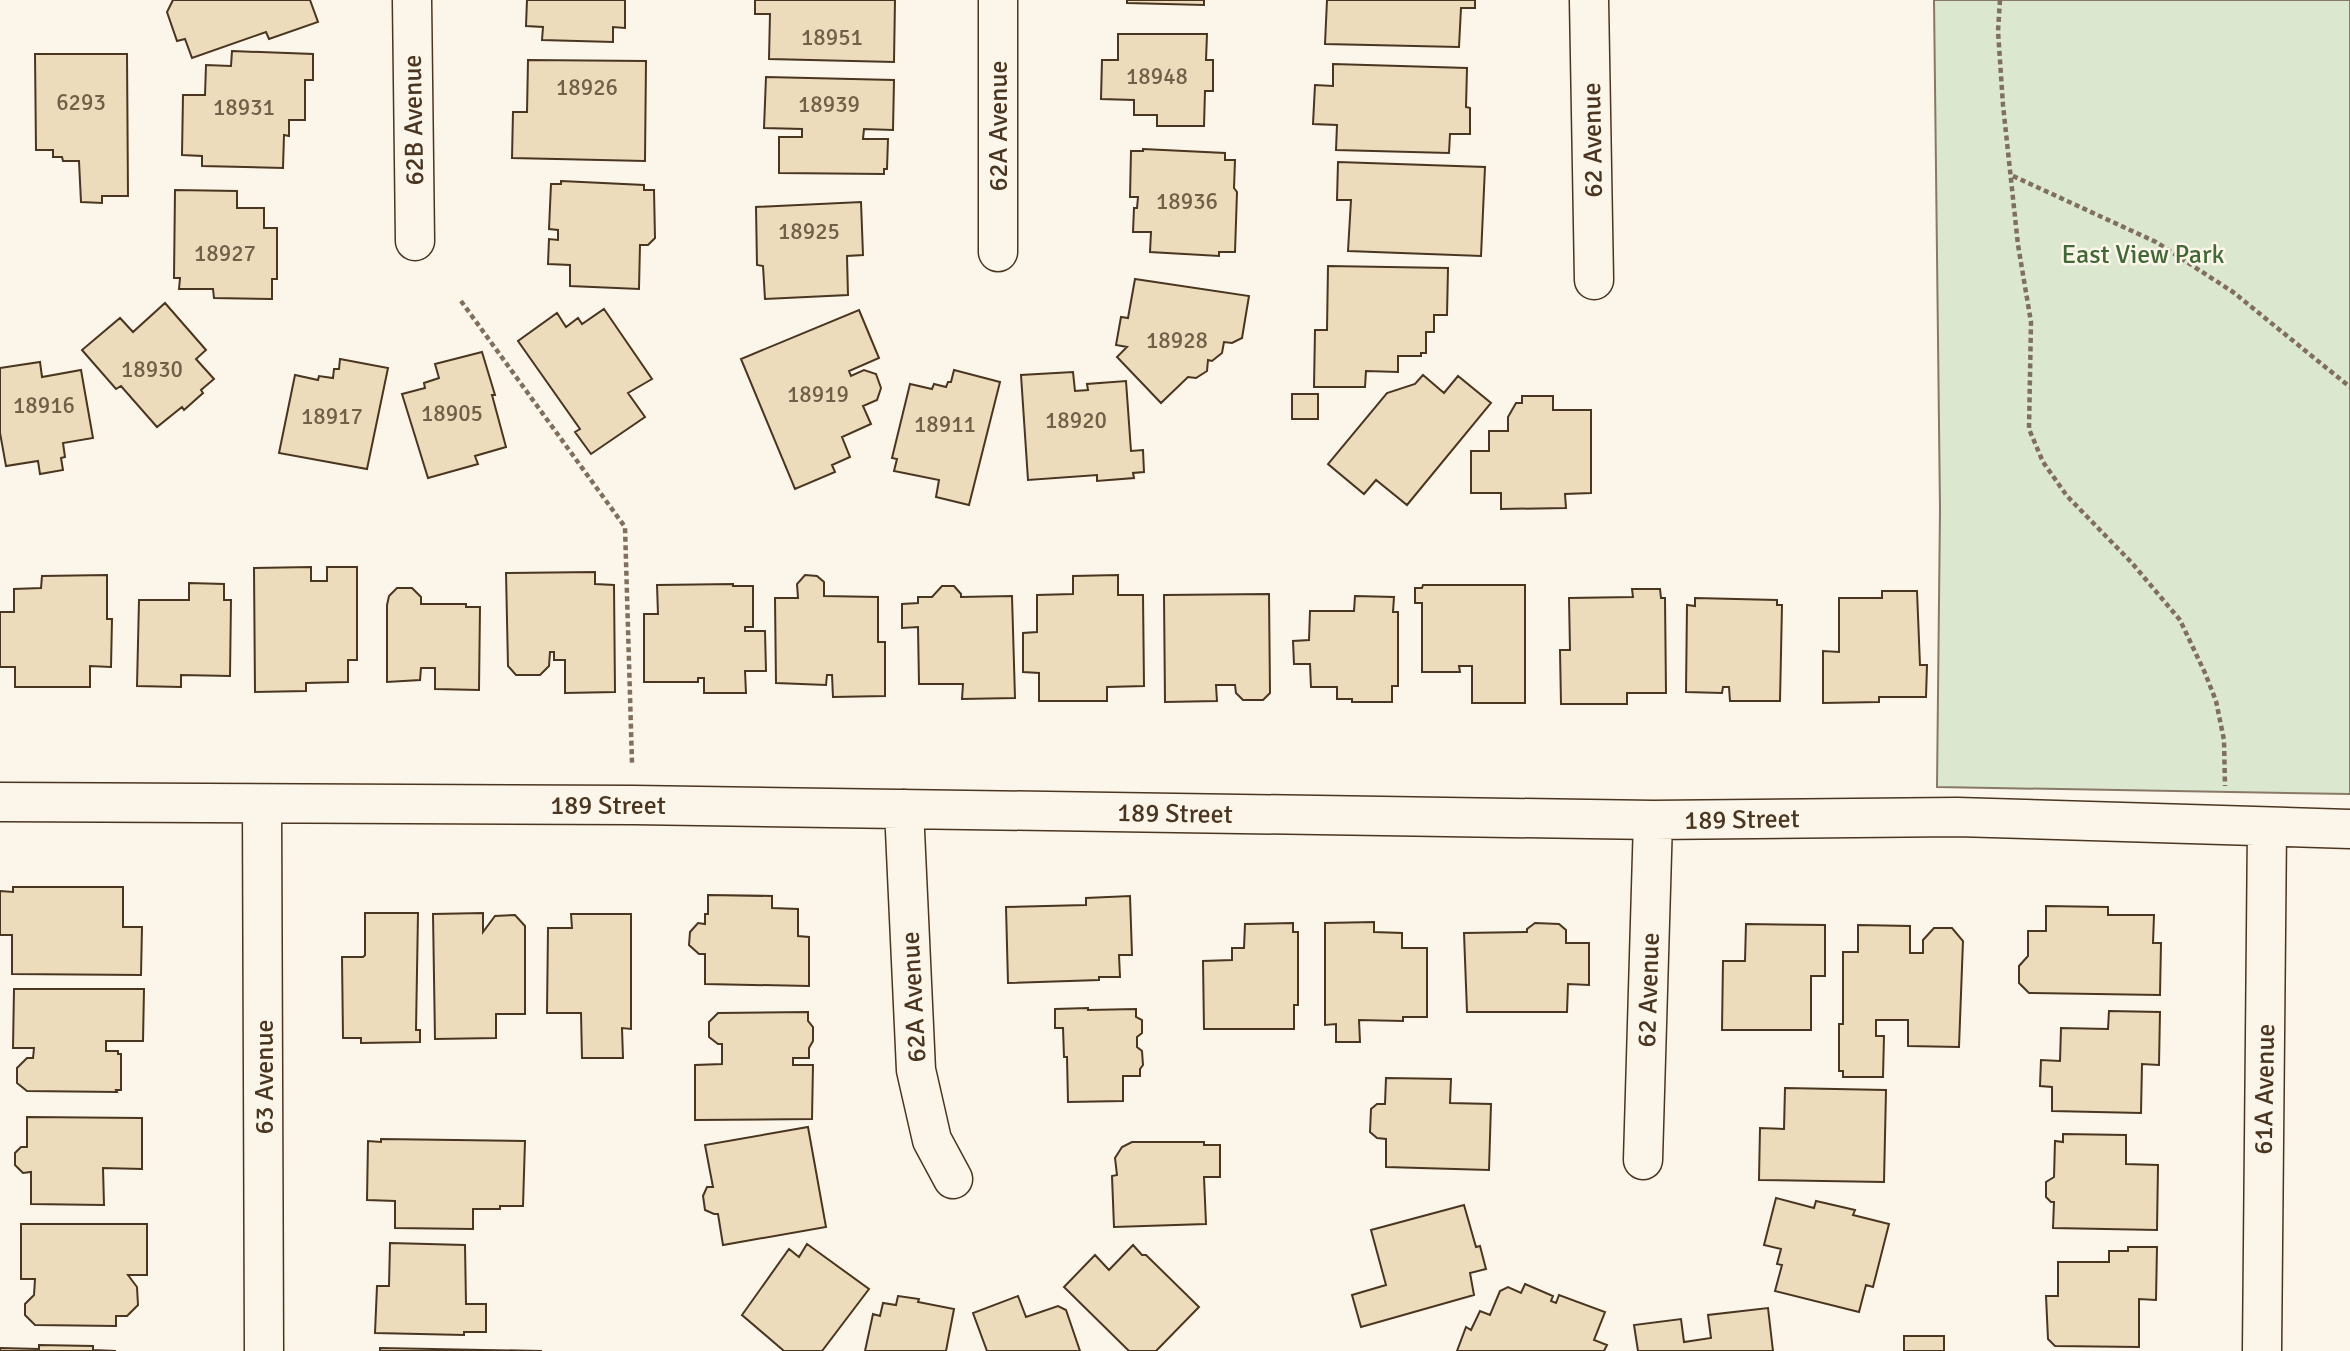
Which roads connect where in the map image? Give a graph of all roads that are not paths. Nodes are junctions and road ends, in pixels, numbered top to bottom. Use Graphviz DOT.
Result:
graph roads {
  1 [pos="412,0"];
  2 [pos="998,0"];
  3 [pos="1589,0"];
  4 [pos="415,241"];
  5 [pos="998,251"];
  6 [pos="1594,280"];
  7 [pos="0,802"];
  8 [pos="262,804"];
  9 [pos="904,809"];
  10 [pos="1653,820"];
  11 [pos="2267,827"];
  12 [pos="2350,829"];
  13 [pos="1643,1160"];
  14 [pos="953,1179"];
  15 [pos="264,1351"];
  16 [pos="2262,1351"];
  1 -- 4 [label="street, 62B Avenue"];
  2 -- 5 [label="street, 62A Avenue"];
  3 -- 6 [label="street, 62 Avenue"];
  7 -- 8 [label="street, 189 Street"];
  8 -- 9 [label="street, 189 Street"];
  8 -- 15 [label="street, 63 Avenue"];
  9 -- 10 [label="street, 189 Street"];
  9 -- 14 [label="street, 62A Avenue"];
  10 -- 11 [label="street, 189 Street"];
  10 -- 13 [label="street, 62 Avenue"];
  11 -- 12 [label="street, 189 Street"];
  11 -- 16 [label="street, 61A Avenue"];
}
